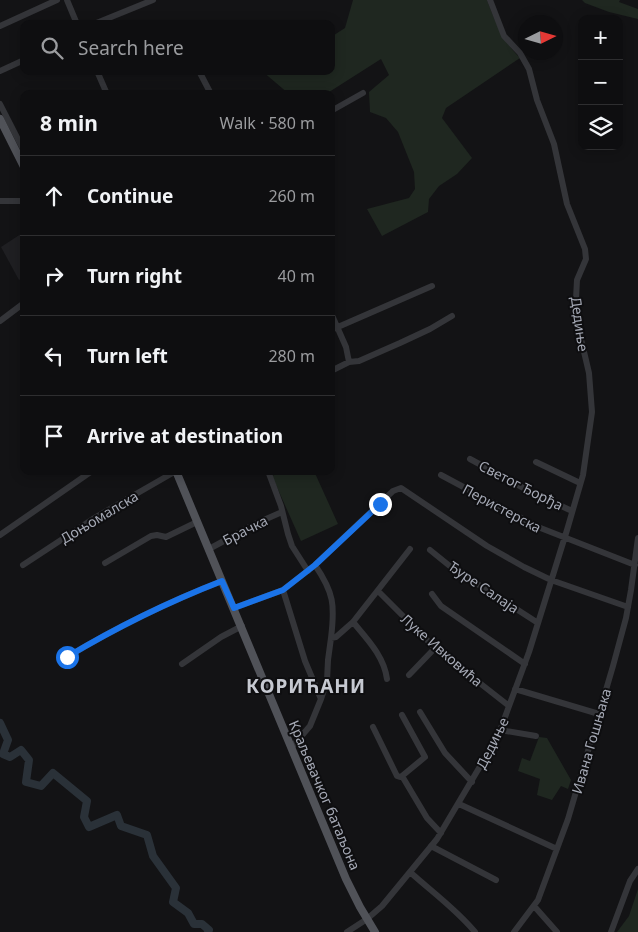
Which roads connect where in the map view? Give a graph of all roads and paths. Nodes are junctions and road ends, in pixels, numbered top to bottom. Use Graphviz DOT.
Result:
graph roads {
  1 [pos="57,0"];
  2 [pos="67,0"];
  3 [pos="153,0"];
  4 [pos="490,0"];
  5 [pos="75,20"];
  6 [pos="104,20"];
  7 [pos="0,26"];
  8 [pos="20,62"];
  9 [pos="0,71"];
  10 [pos="99,75"];
  11 [pos="201,75"];
  12 [pos="105,90"];
  13 [pos="209,90"];
  14 [pos="363,93"];
  15 [pos="0,104"];
  16 [pos="335,109"];
  17 [pos="0,119"];
  18 [pos="20,143"];
  19 [pos="20,159"];
  20 [pos="0,201"];
  21 [pos="20,201"];
  22 [pos="432,286"];
  23 [pos="20,306"];
  24 [pos="452,316"];
  25 [pos="0,321"];
  26 [pos="335,329"];
  27 [pos="335,330"];
  28 [pos="349,362"];
  29 [pos="335,369"];
  30 [pos="470,459"];
  31 [pos="536,462"];
  32 [pos="86,475"];
  33 [pos="169,475"];
  34 [pos="178,475"];
  35 [pos="269,475"];
  36 [pos="441,475"];
  37 [pos="580,483"];
  38 [pos="572,511"];
  39 [pos="282,512"];
  40 [pos="198,522"];
  41 [pos="0,535"];
  42 [pos="564,538"];
  43 [pos="638,538"];
  44 [pos="209,549"];
  45 [pos="410,549"];
  46 [pos="430,550"];
  47 [pos="105,563"];
  48 [pos="23,565"];
  49 [pos="315,565"];
  50 [pos="635,565"];
  51 [pos="308,571"];
  52 [pos="551,580"];
  53 [pos="222,581"];
  54 [pos="283,590"];
  55 [pos="378,591"];
  56 [pos="432,594"];
  57 [pos="628,607"];
  58 [pos="234,608"];
  59 [pos="353,622"];
  60 [pos="538,623"];
  61 [pos="242,626"];
  62 [pos="331,638"];
  63 [pos="435,648"];
  64 [pos="67,657"];
  65 [pos="182,664"];
  66 [pos="525,664"];
  67 [pos="409,675"];
  68 [pos="388,679"];
  69 [pos="516,690"];
  70 [pos="321,699"];
  71 [pos="509,706"];
  72 [pos="420,712"];
  73 [pos="599,714"];
  74 [pos="402,716"];
  75 [pos="372,727"];
  76 [pos="500,730"];
  77 [pos="536,736"];
  78 [pos="292,748"];
  79 [pos="402,776"];
  80 [pos="472,782"];
  81 [pos="459,804"];
  82 [pos="441,833"];
  83 [pos="431,846"];
  84 [pos="557,849"];
  85 [pos="638,869"];
  86 [pos="410,872"];
  87 [pos="496,880"];
  88 [pos="534,906"];
  89 [pos="367,919"];
  90 [pos="347,932"];
  91 [pos="375,932"];
  92 [pos="475,932"];
  93 [pos="514,932"];
  94 [pos="557,932"];
  95 [pos="611,932"];
  1 -- 7 [label="street"];
  2 -- 5 [label="street"];
  3 -- 6 [label="street"];
  4 -- 37 [label="street, Дедиње"];
  8 -- 9 [label="street"];
  10 -- 12 [label="street"];
  11 -- 13 [label="street"];
  14 -- 16 [label="street"];
  15 -- 18 [label="street"];
  17 -- 19 [label="main road"];
  20 -- 21 [label="street"];
  22 -- 26 [label="street"];
  23 -- 25 [label="street"];
  24 -- 28 [label="street"];
  27 -- 28 [label="street"];
  28 -- 29 [label="street"];
  30 -- 38 [label="street, Светог Ђорђа"];
  31 -- 37 [label="street"];
  32 -- 41 [label="street"];
  33 -- 48 [label="street, Доњомалска"];
  34 -- 40 [label="main road, Краљевачког батаљона"];
  35 -- 39 [label="street"];
  36 -- 42 [label="street, Перистерска"];
  37 -- 38 [label="street, Дедиње"];
  38 -- 42 [label="street, Дедиње"];
  39 -- 44 [label="street, Брачка"];
  39 -- 51 [label="street"];
  40 -- 44 [label="main road, Краљевачког батаљона"];
  40 -- 47 [label="street"];
  42 -- 50 [label="street"];
  42 -- 52 [label="street, Дедиње"];
  43 -- 50 [label="street, Ивана Гошњака"];
  44 -- 53 [label="main road, Краљевачког батаљона"];
  45 -- 55 [label="street"];
  46 -- 60 [label="street, Ђуре Салаја"];
  49 -- 51 [label="street"];
  49 -- 52 [label="street"];
  49 -- 62 [label="street"];
  50 -- 57 [label="street, Ивана Гошњака"];
  51 -- 54 [label="street"];
  52 -- 57 [label="street"];
  52 -- 60 [label="street, Дедиње"];
  53 -- 58 [label="main road, Краљевачког батаљона"];
  53 -- 64 [label="street"];
  54 -- 58 [label="street"];
  54 -- 70 [label="street"];
  55 -- 59 [label="street"];
  55 -- 63 [label="street, Луке Ивковића"];
  56 -- 66 [label="street"];
  57 -- 73 [label="street, Ивана Гошњака"];
  58 -- 61 [label="main road, Краљевачког батаљона"];
  59 -- 62 [label="street"];
  59 -- 68 [label="street"];
  60 -- 66 [label="street, Дедиње"];
  61 -- 65 [label="street"];
  61 -- 78 [label="main road, Краљевачког батаљона"];
  62 -- 70 [label="street"];
  63 -- 67 [label="street"];
  63 -- 71 [label="street, Луке Ивковића"];
  66 -- 69 [label="street, Дедиње"];
  69 -- 71 [label="street, Дедиње"];
  69 -- 73 [label="street"];
  70 -- 78 [label="street"];
  71 -- 76 [label="street, Дедиње"];
  72 -- 80 [label="street"];
  73 -- 84 [label="street, Ивана Гошњака"];
  74 -- 79 [label="street"];
  75 -- 79 [label="street"];
  76 -- 77 [label="street"];
  76 -- 80 [label="street, Дедиње"];
  78 -- 89 [label="main road, Краљевачког батаљона"];
  79 -- 82 [label="street"];
  80 -- 81 [label="street, Дедиње"];
  81 -- 82 [label="street, Дедиње"];
  81 -- 84 [label="street"];
  82 -- 83 [label="street, Дедиње"];
  83 -- 86 [label="street, Дедиње"];
  83 -- 87 [label="street"];
  84 -- 88 [label="street, Ивана Гошњака"];
  85 -- 95 [label="street"];
  86 -- 89 [label="street, Дедиње"];
  86 -- 92 [label="street"];
  88 -- 93 [label="street, Ивана Гошњака"];
  88 -- 94 [label="street"];
  89 -- 90 [label="street, Дедиње"];
  89 -- 91 [label="main road, Краљевачког батаљона"];
}
